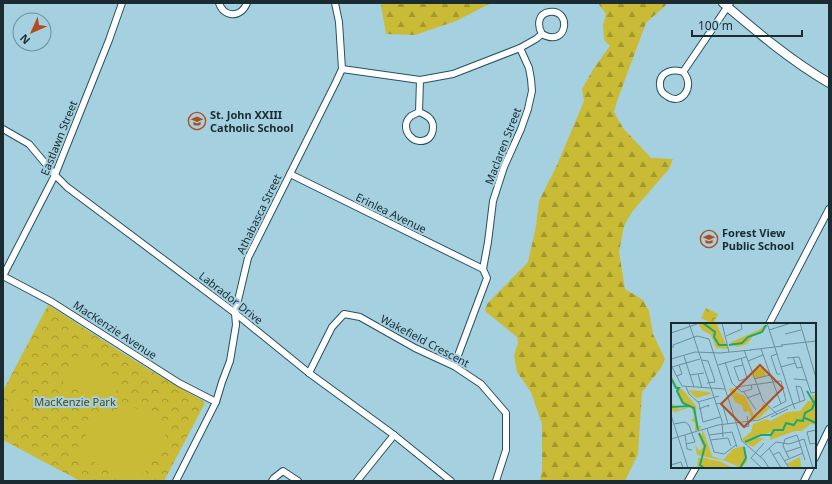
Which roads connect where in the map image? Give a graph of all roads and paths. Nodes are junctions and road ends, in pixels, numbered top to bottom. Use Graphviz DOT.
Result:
graph roads {
  1 [pos="122,3"];
  2 [pos="219,3"];
  3 [pos="246,3"];
  4 [pos="335,3"];
  5 [pos="727,4"];
  6 [pos="542,34"];
  7 [pos="520,48"];
  8 [pos="342,69"];
  9 [pos="683,72"];
  10 [pos="420,80"];
  11 [pos="829,83"];
  12 [pos="420,112"];
  13 [pos="3,129"];
  14 [pos="290,174"];
  15 [pos="55,175"];
  16 [pos="829,209"];
  17 [pos="483,269"];
  18 [pos="3,276"];
  19 [pos="235,313"];
  20 [pos="770,323"];
  21 [pos="454,366"];
  22 [pos="309,373"];
  23 [pos="216,402"];
  24 [pos="829,429"];
  25 [pos="394,435"];
  26 [pos="816,456"];
  27 [pos="695,468"];
  28 [pos="810,468"];
  29 [pos="176,481"];
  30 [pos="272,481"];
  31 [pos="298,481"];
  32 [pos="357,481"];
  33 [pos="451,481"];
  34 [pos="496,481"];
  35 [pos="688,481"];
  36 [pos="804,481"];
  1 -- 15 [label="street, Eastlawn Street"];
  2 -- 3 [label="street"];
  4 -- 8 [label="street, Athabasca Street"];
  5 -- 9 [label="street"];
  5 -- 11 [label="main road"];
  6 -- 6 [label="street"];
  6 -- 7 [label="street"];
  7 -- 10 [label="street"];
  7 -- 17 [label="street, Maclaren Street"];
  8 -- 10 [label="street"];
  8 -- 14 [label="street, Athabasca Street"];
  9 -- 9 [label="street"];
  10 -- 12 [label="street"];
  12 -- 12 [label="street"];
  13 -- 15 [label="street, Labrador Drive"];
  14 -- 17 [label="street, Erinlea Avenue"];
  14 -- 19 [label="street, Athabasca Street"];
  15 -- 18 [label="street, Eastlawn Street"];
  15 -- 19 [label="street, Labrador Drive"];
  16 -- 20 [label="street"];
  17 -- 21 [label="street, Maclaren Street"];
  18 -- 23 [label="street, MacKenzie Avenue"];
  19 -- 22 [label="street, Labrador Drive"];
  19 -- 23 [label="street, Athabasca Street"];
  21 -- 22 [label="street, Wakefield Crescent"];
  21 -- 34 [label="street, Wakefield Crescent"];
  22 -- 25 [label="street, Labrador Drive"];
  23 -- 29 [label="street, Athabasca Street"];
  24 -- 26 [label="street"];
  25 -- 32 [label="street"];
  25 -- 33 [label="street, Labrador Drive"];
  27 -- 35 [label="street"];
  28 -- 36 [label="street"];
  30 -- 31 [label="street"];
}
